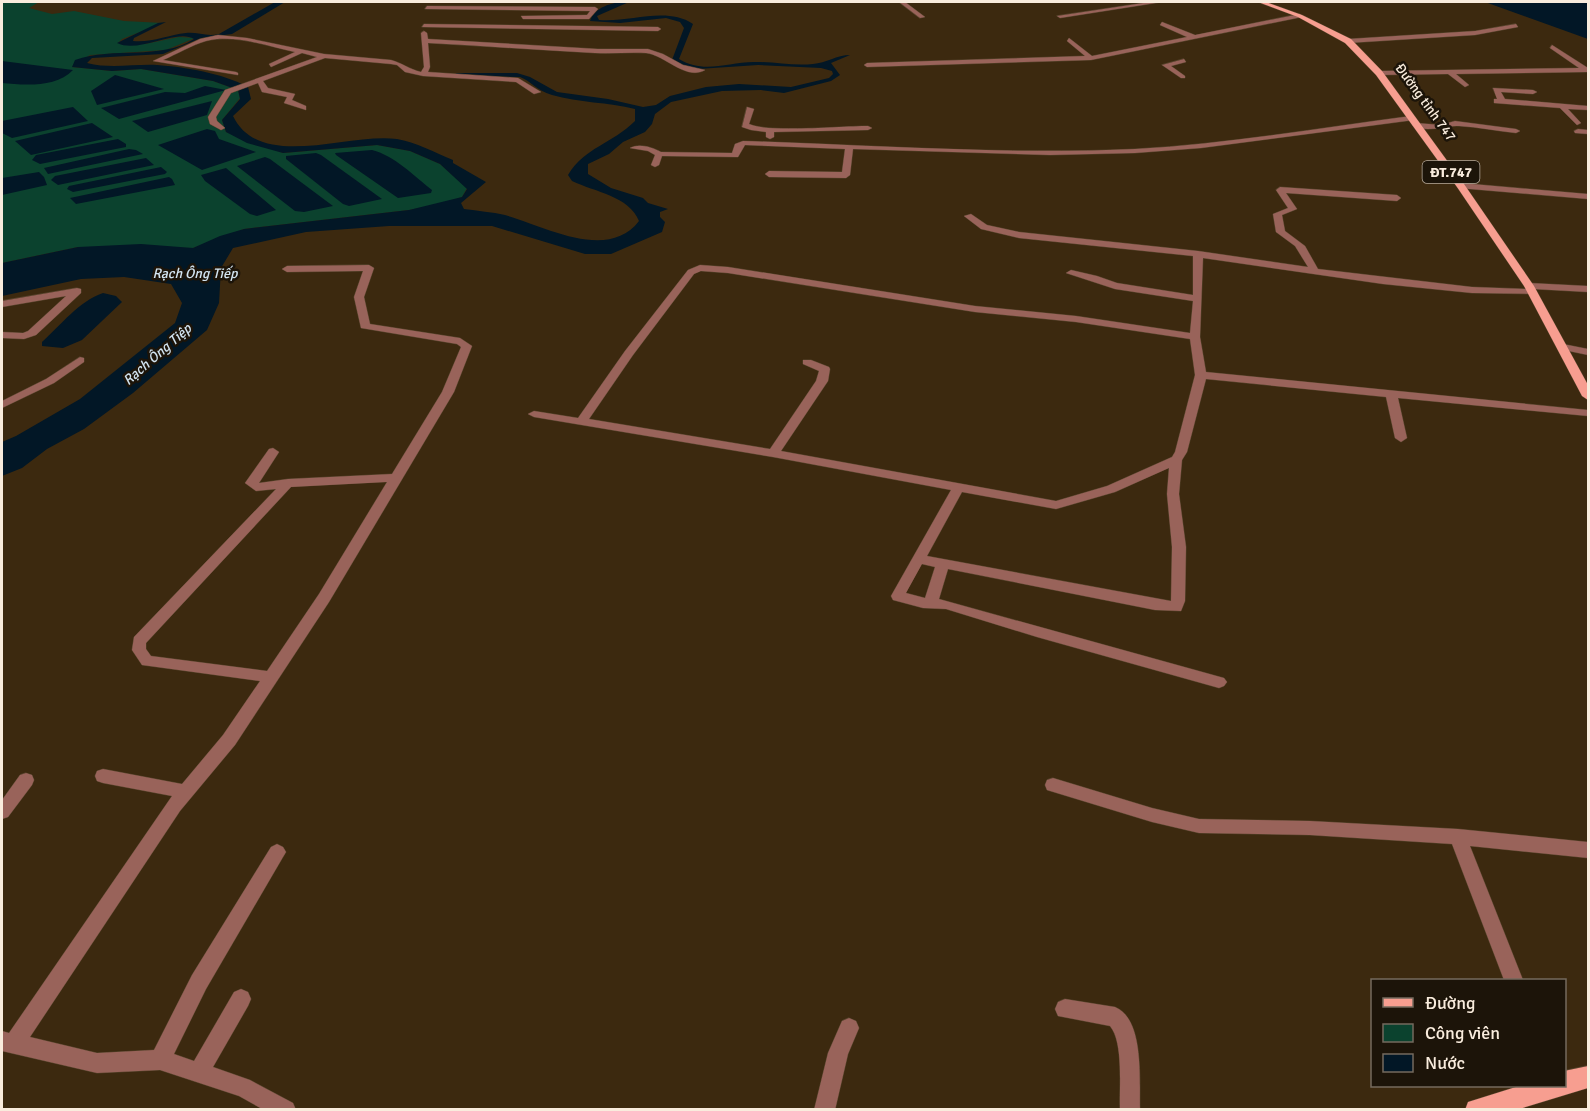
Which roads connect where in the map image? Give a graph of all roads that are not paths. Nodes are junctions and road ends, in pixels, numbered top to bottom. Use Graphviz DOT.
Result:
graph roads {
  1 [pos="902,2"];
  2 [pos="1159,2"];
  3 [pos="1261,2"];
  4 [pos="425,5"];
  5 [pos="1060,16"];
  6 [pos="1300,16"];
  7 [pos="522,17"];
  8 [pos="922,17"];
  9 [pos="1162,24"];
  10 [pos="424,26"];
  11 [pos="1516,26"];
  12 [pos="658,29"];
  13 [pos="1196,38"];
  14 [pos="1069,40"];
  15 [pos="424,41"];
  16 [pos="1348,41"];
  17 [pos="1158,46"];
  18 [pos="1552,47"];
  19 [pos="1167,50"];
  20 [pos="300,52"];
  21 [pos="1175,55"];
  22 [pos="324,56"];
  23 [pos="1091,58"];
  24 [pos="271,65"];
  25 [pos="867,65"];
  26 [pos="425,70"];
  27 [pos="702,70"];
  28 [pos="1588,70"];
  29 [pos="1379,73"];
  30 [pos="1451,73"];
  31 [pos="236,74"];
  32 [pos="1183,77"];
  33 [pos="256,81"];
  34 [pos="1465,85"];
  35 [pos="537,92"];
  36 [pos="1533,92"];
  37 [pos="1562,106"];
  38 [pos="303,108"];
  39 [pos="1588,108"];
  40 [pos="750,109"];
  41 [pos="1413,121"];
  42 [pos="221,128"];
  43 [pos="868,128"];
  44 [pos="770,130"];
  45 [pos="1516,131"];
  46 [pos="1588,132"];
  47 [pos="770,142"];
  48 [pos="849,146"];
  49 [pos="634,148"];
  50 [pos="659,154"];
  51 [pos="655,165"];
  52 [pos="769,174"];
  53 [pos="1461,186"];
  54 [pos="1588,197"];
  55 [pos="1397,198"];
  56 [pos="968,216"];
  57 [pos="1198,254"];
  58 [pos="287,269"];
  59 [pos="1315,272"];
  60 [pos="1071,273"];
  61 [pos="1531,289"];
  62 [pos="1588,289"];
  63 [pos="1197,299"];
  64 [pos="2,304"];
  65 [pos="2,335"];
  66 [pos="1195,337"];
  67 [pos="1563,347"];
  68 [pos="1588,352"];
  69 [pos="80,360"];
  70 [pos="807,362"];
  71 [pos="1201,375"];
  72 [pos="1391,393"];
  73 [pos="1588,396"];
  74 [pos="2,405"];
  75 [pos="1588,413"];
  76 [pos="534,414"];
  77 [pos="582,421"];
  78 [pos="1401,438"];
  79 [pos="273,452"];
  80 [pos="772,453"];
  81 [pos="1176,460"];
  82 [pos="396,478"];
  83 [pos="288,483"];
  84 [pos="958,488"];
  85 [pos="918,559"];
  86 [pos="943,563"];
  87 [pos="926,603"];
  88 [pos="270,677"];
  89 [pos="1219,682"];
  90 [pos="103,776"];
  91 [pos="26,780"];
  92 [pos="1053,785"];
  93 [pos="186,792"];
  94 [pos="2,812"];
  95 [pos="1458,837"];
  96 [pos="1588,850"];
  97 [pos="277,852"];
  98 [pos="1512,979"];
  99 [pos="241,999"];
  100 [pos="1065,1009"];
  101 [pos="849,1028"];
  102 [pos="8,1042"];
  103 [pos="160,1060"];
  104 [pos="198,1073"];
  105 [pos="1588,1077"];
  106 [pos="1566,1082"];
  107 [pos="1550,1087"];
  108 [pos="286,1110"];
  109 [pos="824,1110"];
  110 [pos="1130,1110"];
  111 [pos="1476,1110"];
  1 -- 8 [label="street"];
  2 -- 5 [label="street"];
  3 -- 6 [label="main road, Đường tỉnh 747 / ĐT.747"];
  4 -- 7 [label="street"];
  4 -- 10 [label="street"];
  6 -- 13 [label="street"];
  6 -- 16 [label="main road, Đường tỉnh 747 / ĐT.747"];
  9 -- 13 [label="street"];
  10 -- 12 [label="street"];
  10 -- 15 [label="street"];
  11 -- 16 [label="street"];
  13 -- 17 [label="street"];
  14 -- 23 [label="street"];
  15 -- 26 [label="street"];
  15 -- 27 [label="street"];
  16 -- 29 [label="main road, Đường tỉnh 747 / ĐT.747"];
  17 -- 19 [label="street"];
  17 -- 23 [label="street"];
  18 -- 28 [label="street"];
  20 -- 22 [label="street"];
  20 -- 24 [label="street"];
  20 -- 31 [label="street"];
  21 -- 32 [label="street"];
  22 -- 26 [label="street"];
  22 -- 33 [label="street"];
  23 -- 25 [label="street"];
  26 -- 35 [label="street"];
  28 -- 30 [label="street"];
  29 -- 30 [label="street"];
  29 -- 41 [label="main road, Đường tỉnh 747 / ĐT.747"];
  30 -- 34 [label="street"];
  33 -- 38 [label="street"];
  33 -- 42 [label="street"];
  36 -- 37 [label="street"];
  37 -- 39 [label="street"];
  37 -- 46 [label="street"];
  40 -- 44 [label="street"];
  41 -- 45 [label="street"];
  41 -- 48 [label="street"];
  41 -- 53 [label="main road, Đường tỉnh 747 / ĐT.747"];
  43 -- 44 [label="street"];
  44 -- 47 [label="street"];
  47 -- 48 [label="street"];
  47 -- 50 [label="street"];
  48 -- 52 [label="street"];
  49 -- 50 [label="street"];
  50 -- 51 [label="street"];
  53 -- 54 [label="street"];
  53 -- 61 [label="main road, Đường tỉnh 747 / ĐT.747"];
  55 -- 59 [label="street"];
  56 -- 57 [label="street"];
  57 -- 59 [label="street"];
  57 -- 63 [label="street"];
  58 -- 82 [label="street"];
  59 -- 61 [label="street"];
  60 -- 63 [label="street"];
  61 -- 62 [label="street"];
  61 -- 67 [label="main road, Đường tỉnh 747 / ĐT.747"];
  63 -- 66 [label="street"];
  64 -- 65 [label="street"];
  66 -- 71 [label="street"];
  66 -- 77 [label="street"];
  67 -- 68 [label="street"];
  67 -- 73 [label="main road, Đường tỉnh 747 / ĐT.747"];
  69 -- 74 [label="street"];
  70 -- 80 [label="street"];
  71 -- 72 [label="street"];
  71 -- 81 [label="street"];
  72 -- 75 [label="street"];
  72 -- 78 [label="street"];
  76 -- 77 [label="street"];
  77 -- 80 [label="street"];
  79 -- 83 [label="street"];
  80 -- 84 [label="street"];
  81 -- 84 [label="street"];
  81 -- 86 [label="street"];
  82 -- 83 [label="street"];
  82 -- 88 [label="street"];
  83 -- 88 [label="street"];
  84 -- 85 [label="street"];
  85 -- 86 [label="street"];
  85 -- 87 [label="street"];
  86 -- 87 [label="street"];
  87 -- 89 [label="street"];
  88 -- 93 [label="street"];
  90 -- 93 [label="street"];
  91 -- 94 [label="street"];
  92 -- 95 [label="street"];
  93 -- 102 [label="street"];
  95 -- 96 [label="street"];
  95 -- 98 [label="street"];
  97 -- 103 [label="street"];
  99 -- 104 [label="street"];
  100 -- 110 [label="street"];
  101 -- 109 [label="street"];
  102 -- 103 [label="street"];
  103 -- 104 [label="street"];
  104 -- 108 [label="street"];
  105 -- 106 [label="main road"];
  107 -- 111 [label="main road"];
}
